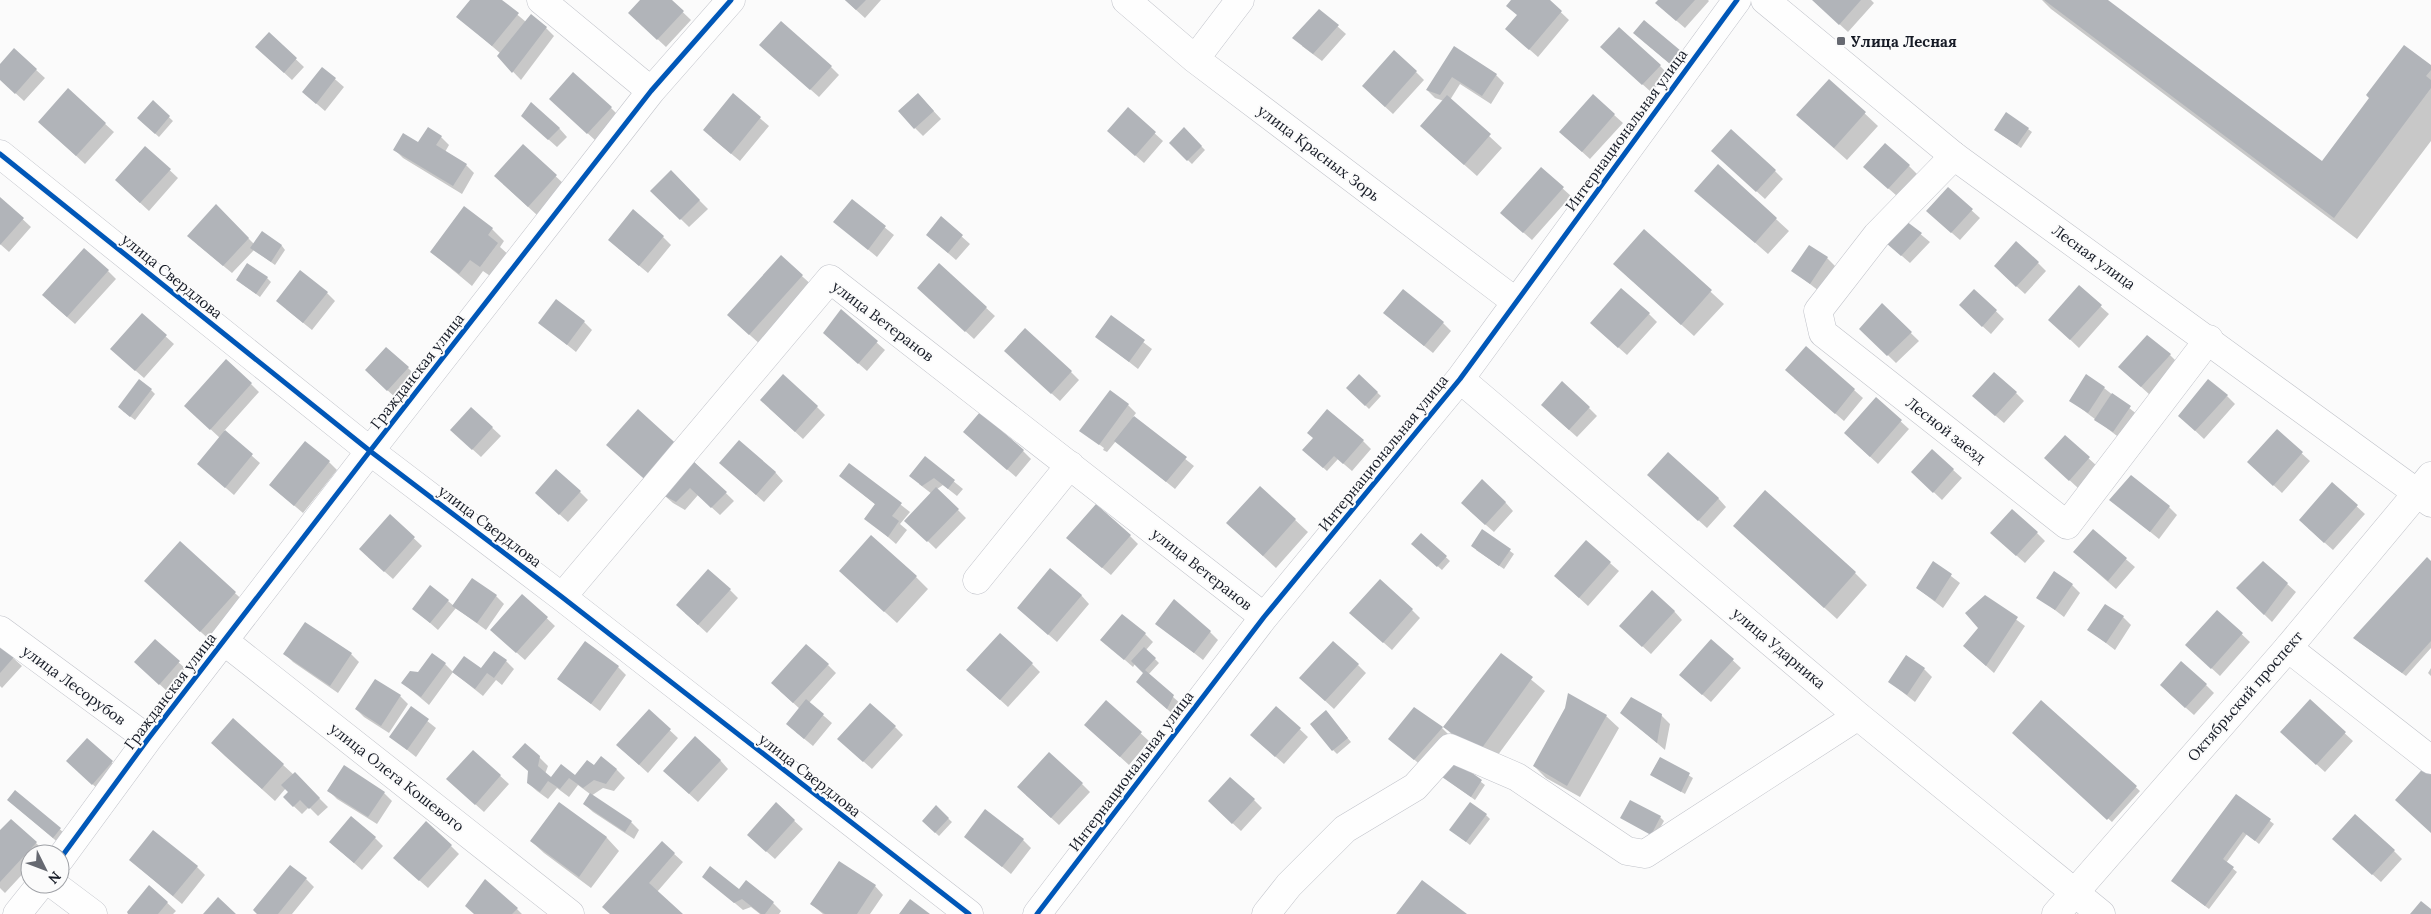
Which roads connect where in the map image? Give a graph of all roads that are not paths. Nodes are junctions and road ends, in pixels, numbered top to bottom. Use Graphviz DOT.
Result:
graph roads {
  1 [pos="541,0"];
  2 [pos="731,0"];
  3 [pos="1126,0"];
  4 [pos="1240,0"];
  5 [pos="1737,0"];
  6 [pos="1765,0"];
  7 [pos="1195,59"];
  8 [pos="651,91"];
  9 [pos="0,154"];
  10 [pos="1954,156"];
  11 [pos="1516,302"];
  12 [pos="2209,339"];
  13 [pos="1460,378"];
  14 [pos="370,451"];
  15 [pos="1070,465"];
  16 [pos="2426,490"];
  17 [pos="977,580"];
  18 [pos="562,597"];
  19 [pos="1264,617"];
  20 [pos="0,630"];
  21 [pos="224,641"];
  22 [pos="2288,648"];
  23 [pos="1858,716"];
  24 [pos="148,739"];
  25 [pos="2431,760"];
  26 [pos="70,845"];
  27 [pos="2073,893"];
  28 [pos="33,894"];
  29 [pos="66,894"];
  30 [pos="542,905"];
  31 [pos="17,914"];
  32 [pos="93,914"];
  33 [pos="570,914"];
  34 [pos="969,914"];
  35 [pos="1037,914"];
  36 [pos="1266,914"];
  37 [pos="2056,914"];
  38 [pos="2101,914"];
  1 -- 8 [label="street"];
  2 -- 8 [label="street, Гражданская улица"];
  3 -- 7 [label="street, улица Красных Зорь"];
  4 -- 7 [label="street"];
  5 -- 11 [label="street, Интернациональная улица"];
  6 -- 10 [label="street, Лесная улица"];
  7 -- 11 [label="street, улица Красных Зорь"];
  8 -- 14 [label="street, Гражданская улица"];
  9 -- 14 [label="street, улица Свердлова"];
  10 -- 12 [label="street, Лесная улица"];
  10 -- 12 [label="street, Лесной заезд"];
  11 -- 13 [label="street, Интернациональная улица"];
  12 -- 16 [label="street, Лесная улица"];
  13 -- 19 [label="street, Интернациональная улица"];
  13 -- 23 [label="street, улица Ударника"];
  14 -- 18 [label="street, улица Свердлова"];
  14 -- 21 [label="street, Гражданская улица"];
  15 -- 17 [label="street"];
  15 -- 18 [label="street, улица Ветеранов"];
  15 -- 19 [label="street, улица Ветеранов"];
  16 -- 22 [label="street, Октябрьский проспект"];
  18 -- 34 [label="street, улица Свердлова"];
  19 -- 35 [label="street, Интернациональная улица"];
  20 -- 24 [label="street, улица Лесорубов"];
  21 -- 24 [label="street, Гражданская улица"];
  21 -- 30 [label="street, улица Олега Кошевого"];
  22 -- 25 [label="street"];
  22 -- 27 [label="street, Октябрьский проспект"];
  23 -- 27 [label="street, улица Ударника"];
  23 -- 36 [label="street"];
  24 -- 26 [label="street, Гражданская улица"];
  27 -- 37 [label="street, Октябрьский проспект"];
  27 -- 38 [label="street, улица Ударника"];
  28 -- 31 [label="street"];
  29 -- 32 [label="street"];
  30 -- 33 [label="street, улица Олега Кошевого"];
}
